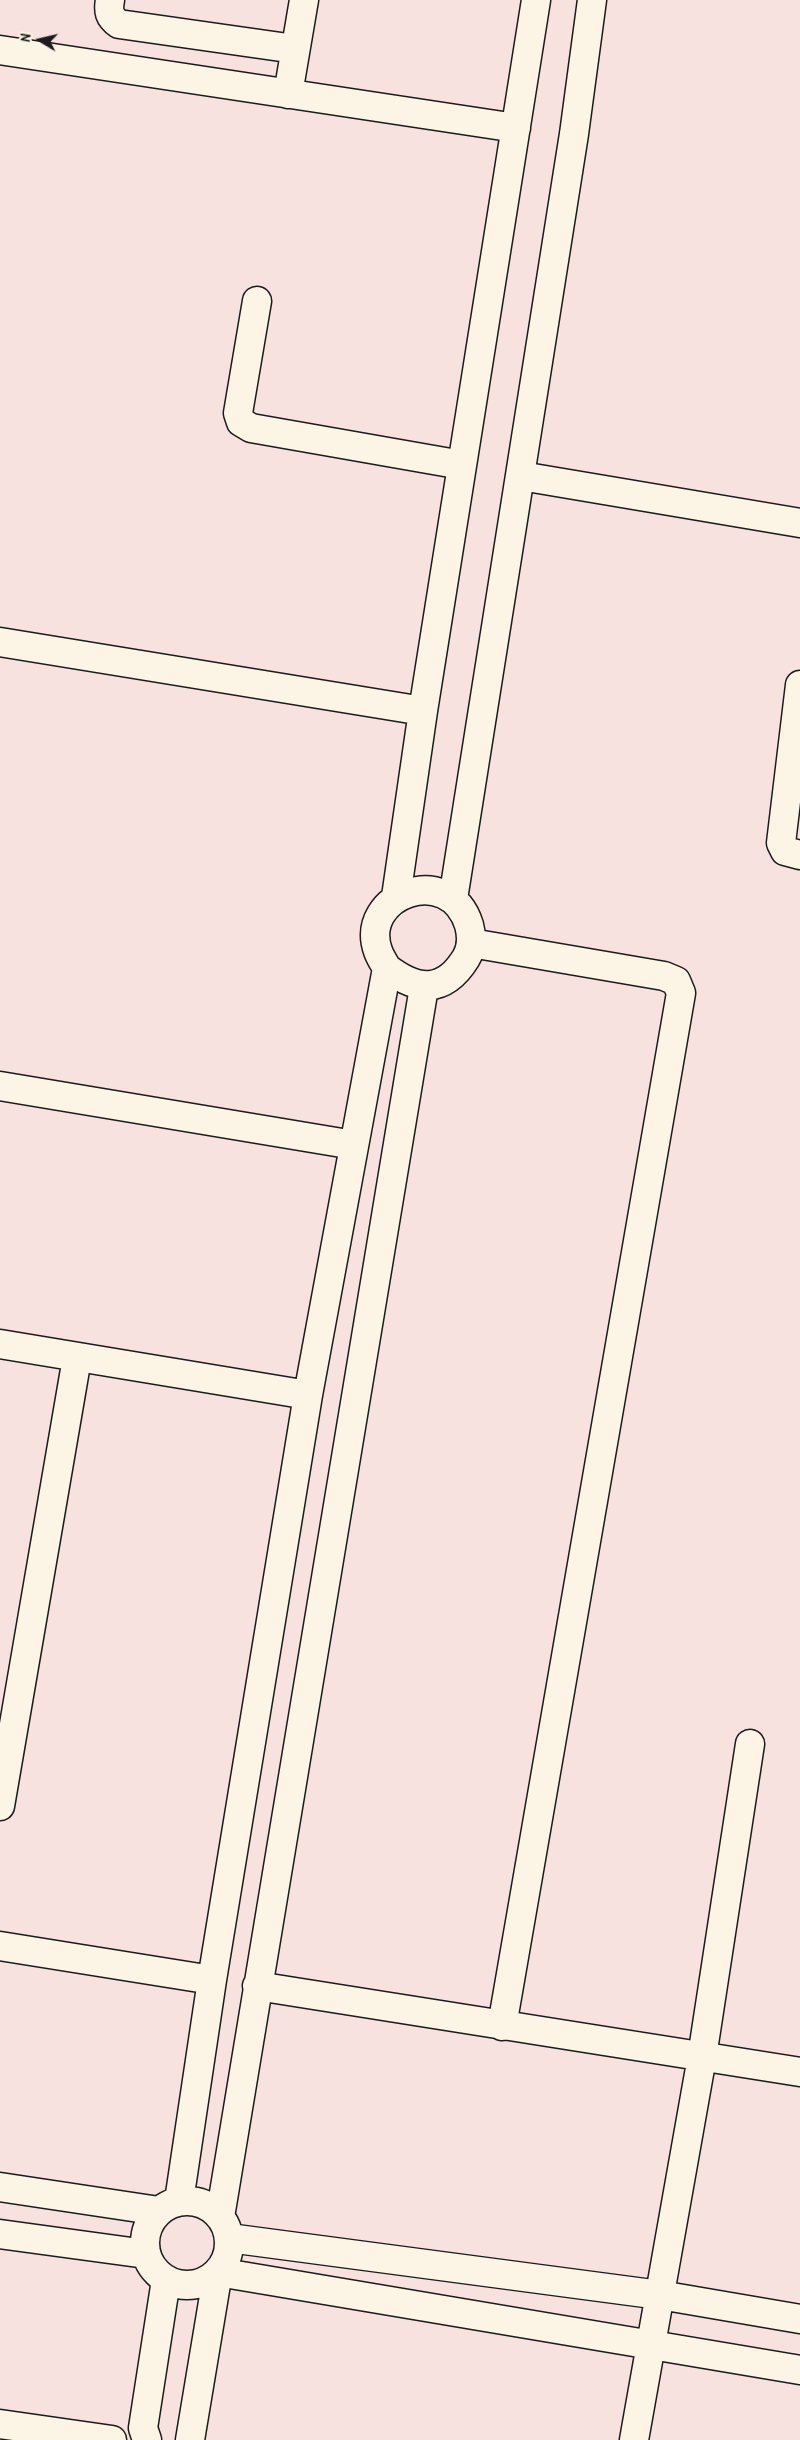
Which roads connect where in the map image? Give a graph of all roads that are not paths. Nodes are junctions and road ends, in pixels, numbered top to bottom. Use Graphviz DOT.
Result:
graph roads {
  1 [pos="110,0"];
  2 [pos="304,0"];
  3 [pos="536,0"];
  4 [pos="592,0"];
  5 [pos="295,49"];
  6 [pos="0,50"];
  7 [pos="288,94"];
  8 [pos="516,128"];
  9 [pos="257,301"];
  10 [pos="462,466"];
  11 [pos="521,476"];
  12 [pos="800,524"];
  13 [pos="0,642"];
  14 [pos="800,685"];
  15 [pos="423,711"];
  16 [pos="800,855"];
  17 [pos="396,897"];
  18 [pos="452,899"];
  19 [pos="471,943"];
  20 [pos="387,968"];
  21 [pos="424,987"];
  22 [pos="0,1086"];
  23 [pos="354,1145"];
  24 [pos="0,1344"];
  25 [pos="77,1358"];
  26 [pos="308,1395"];
  27 [pos="750,1744"];
  28 [pos="0,1806"];
  29 [pos="0,1946"];
  30 [pos="212,1980"];
  31 [pos="257,1986"];
  32 [pos="502,2026"];
  33 [pos="702,2057"];
  34 [pos="800,2072"];
  35 [pos="0,2187"];
  36 [pos="169,2206"];
  37 [pos="224,2227"];
  38 [pos="0,2234"];
  39 [pos="146,2254"];
  40 [pos="218,2272"];
  41 [pos="166,2280"];
  42 [pos="660,2295"];
  43 [pos="800,2319"];
  44 [pos="650,2344"];
  45 [pos="800,2370"];
  46 [pos="0,2424"];
  47 [pos="145,2434"];
  48 [pos="191,2439"];
  49 [pos="112,2440"];
  50 [pos="634,2440"];
  1 -- 5 [label="street"];
  2 -- 5 [label="street"];
  3 -- 8 [label="street"];
  4 -- 11 [label="street"];
  5 -- 7 [label="street"];
  6 -- 7 [label="street"];
  7 -- 8 [label="street"];
  8 -- 10 [label="street"];
  9 -- 10 [label="street"];
  10 -- 15 [label="street"];
  11 -- 12 [label="street"];
  11 -- 18 [label="street"];
  13 -- 15 [label="street"];
  14 -- 16 [label="street"];
  15 -- 17 [label="street"];
  17 -- 18 [label="street"];
  17 -- 20 [label="street"];
  18 -- 19 [label="street"];
  19 -- 21 [label="street"];
  19 -- 32 [label="street"];
  20 -- 21 [label="street"];
  20 -- 23 [label="street"];
  21 -- 31 [label="street"];
  22 -- 23 [label="street"];
  23 -- 26 [label="street"];
  24 -- 25 [label="street"];
  25 -- 26 [label="street"];
  25 -- 28 [label="street"];
  26 -- 30 [label="street"];
  27 -- 33 [label="street"];
  29 -- 30 [label="street"];
  30 -- 36 [label="street"];
  31 -- 32 [label="street"];
  31 -- 37 [label="street"];
  32 -- 33 [label="street"];
  33 -- 34 [label="street"];
  33 -- 42 [label="street"];
  35 -- 36 [label="street"];
  36 -- 37 [label="street"];
  36 -- 39 [label="street"];
  37 -- 40 [label="street"];
  37 -- 42 [label="street"];
  38 -- 39 [label="street"];
  39 -- 41 [label="street"];
  40 -- 41 [label="street"];
  40 -- 44 [label="street"];
  40 -- 48 [label="street"];
  41 -- 47 [label="street"];
  42 -- 43 [label="street"];
  42 -- 44 [label="street"];
  44 -- 45 [label="street"];
  44 -- 50 [label="street"];
  46 -- 49 [label="street"];
}
